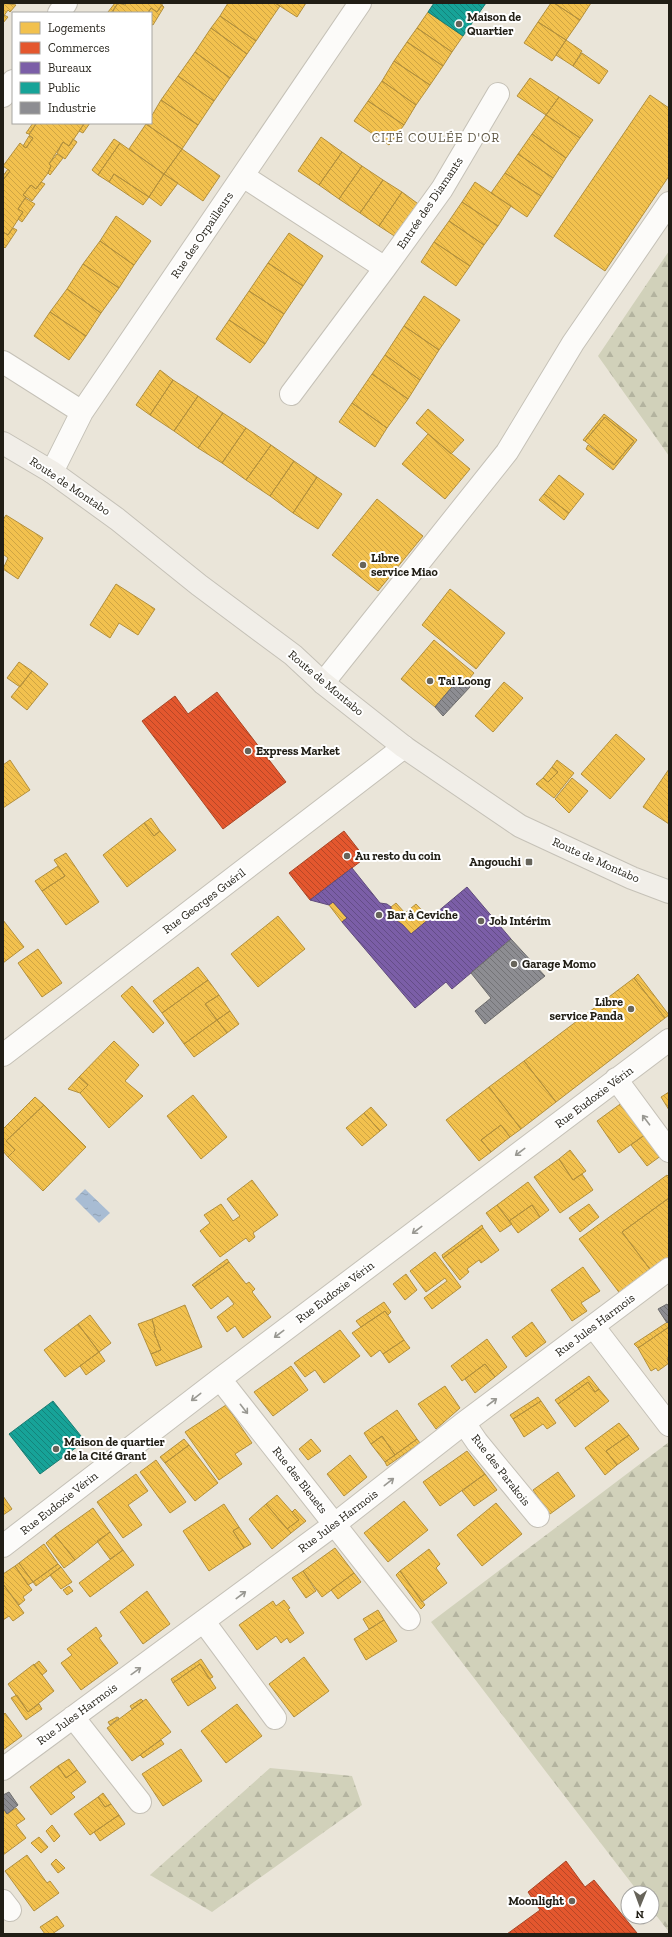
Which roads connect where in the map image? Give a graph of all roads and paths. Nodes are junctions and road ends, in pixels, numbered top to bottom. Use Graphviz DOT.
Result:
graph roads {
  1 [pos="66,3"];
  2 [pos="360,3"];
  3 [pos="60,12"];
  4 [pos="12,82"];
  5 [pos="498,94"];
  6 [pos="3,96"];
  7 [pos="243,176"];
  8 [pos="669,202"];
  9 [pos="385,268"];
  10 [pos="3,362"];
  11 [pos="291,394"];
  12 [pos="82,412"];
  13 [pos="3,443"];
  14 [pos="52,472"];
  15 [pos="323,683"];
  16 [pos="404,747"];
  17 [pos="669,892"];
  18 [pos="669,1040"];
  19 [pos="3,1055"];
  20 [pos="616,1079"];
  21 [pos="669,1151"];
  22 [pos="669,1269"];
  23 [pos="594,1326"];
  24 [pos="220,1379"];
  25 [pos="464,1423"];
  26 [pos="669,1425"];
  27 [pos="538,1516"];
  28 [pos="334,1524"];
  29 [pos="3,1546"];
  30 [pos="409,1619"];
  31 [pos="204,1622"];
  32 [pos="73,1717"];
  33 [pos="275,1718"];
  34 [pos="3,1769"];
  35 [pos="140,1802"];
  1 -- 3 [label="street"];
  2 -- 7 [label="street, Rue des Orpailleurs"];
  4 -- 6 [label="street"];
  5 -- 9 [label="street, Entrée des Diamants"];
  7 -- 9 [label="street"];
  7 -- 12 [label="street, Rue des Orpailleurs"];
  8 -- 15 [label="street"];
  9 -- 11 [label="street, Entrée des Diamants"];
  10 -- 12 [label="street"];
  12 -- 14 [label="street, Rue des Orpailleurs"];
  13 -- 14 [label="main road, Route de Montabo"];
  14 -- 15 [label="main road, Route de Montabo"];
  15 -- 16 [label="main road, Route de Montabo"];
  16 -- 17 [label="main road, Route de Montabo"];
  16 -- 19 [label="street, Rue Georges Guéril"];
  18 -- 20 [label="street, Rue Eudoxie Vérin"];
  21 -- 20 [label="street, one-way"];
  20 -- 24 [label="street, Rue Eudoxie Vérin, one-way"];
  22 -- 23 [label="street, Rue Jules Harmois"];
  25 -- 23 [label="street, Rue Jules Harmois, one-way"];
  23 -- 26 [label="street"];
  24 -- 28 [label="street, Rue des Bleuets, one-way"];
  24 -- 29 [label="street, Rue Eudoxie Vérin, one-way"];
  25 -- 27 [label="street, Rue des Parakois"];
  28 -- 25 [label="street, Rue Jules Harmois, one-way"];
  28 -- 30 [label="street, Rue des Bleuets"];
  31 -- 28 [label="street, Rue Jules Harmois, one-way"];
  32 -- 31 [label="street, Rue Jules Harmois, one-way"];
  31 -- 33 [label="street"];
  32 -- 34 [label="street, Rue Jules Harmois"];
  32 -- 35 [label="street"];
}
